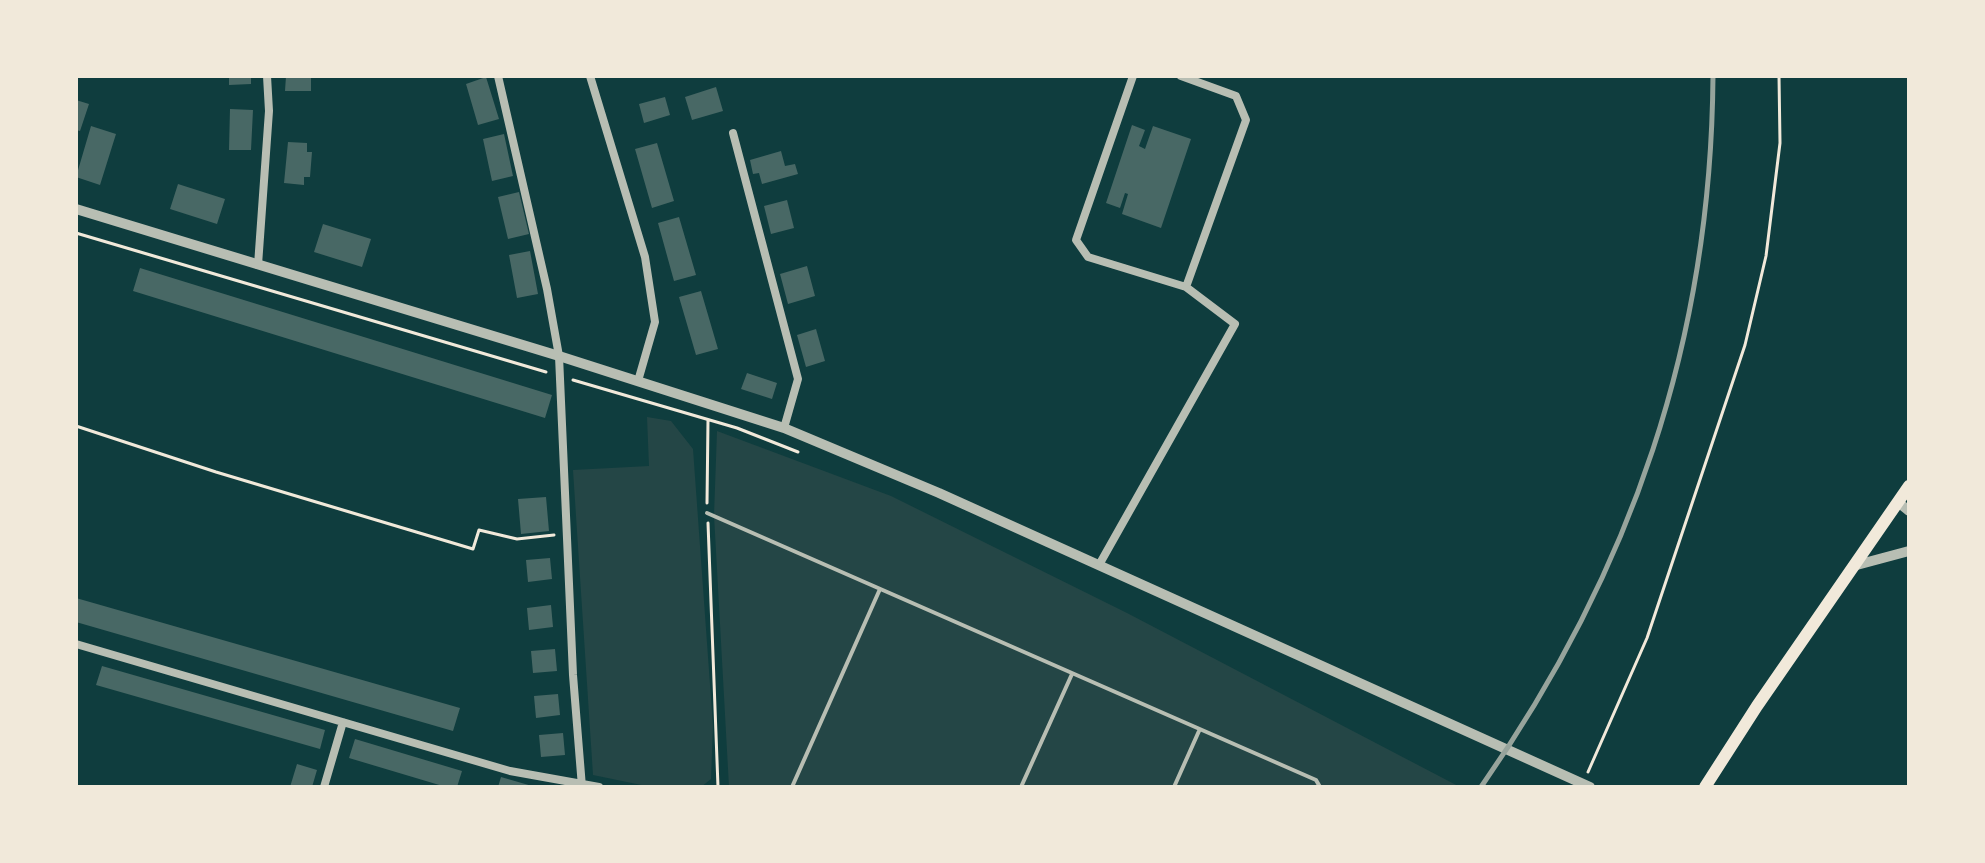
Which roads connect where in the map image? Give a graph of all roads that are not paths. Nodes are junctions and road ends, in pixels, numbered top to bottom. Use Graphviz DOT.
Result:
graph roads {
  1 [pos="267,76"];
  2 [pos="498,76"];
  3 [pos="590,76"];
  4 [pos="1133,76"];
  5 [pos="1181,76"];
  6 [pos="733,133"];
  7 [pos="76,209"];
  8 [pos="258,265"];
  9 [pos="1186,287"];
  10 [pos="559,356"];
  11 [pos="638,381"];
  12 [pos="784,428"];
  13 [pos="1909,486"];
  14 [pos="1898,502"];
  15 [pos="1909,511"];
  16 [pos="707,513"];
  17 [pos="1909,551"];
  18 [pos="1099,565"];
  19 [pos="1853,566"];
  20 [pos="880,589"];
  21 [pos="76,644"];
  22 [pos="1072,674"];
  23 [pos="343,722"];
  24 [pos="1199,731"];
  25 [pos="1586,785"];
  26 [pos="582,786"];
  27 [pos="324,787"];
  28 [pos="599,787"];
  29 [pos="792,787"];
  30 [pos="1021,787"];
  31 [pos="1174,787"];
  32 [pos="1320,787"];
  33 [pos="1705,787"];
  1 -- 8 [label="street"];
  2 -- 10 [label="street"];
  3 -- 11 [label="street"];
  4 -- 9 [label="street"];
  5 -- 9 [label="street"];
  6 -- 12 [label="street"];
  7 -- 8 [label="street"];
  8 -- 10 [label="street"];
  9 -- 18 [label="street"];
  10 -- 11 [label="street"];
  10 -- 26 [label="street"];
  11 -- 12 [label="street"];
  12 -- 18 [label="street"];
  13 -- 14 [label="main road"];
  14 -- 15 [label="street"];
  14 -- 19 [label="main road"];
  16 -- 20 [label="lane"];
  17 -- 19 [label="street"];
  18 -- 25 [label="street"];
  19 -- 33 [label="main road"];
  20 -- 22 [label="lane"];
  20 -- 29 [label="lane"];
  21 -- 23 [label="street"];
  22 -- 24 [label="lane"];
  22 -- 30 [label="lane"];
  23 -- 26 [label="street"];
  23 -- 27 [label="street"];
  24 -- 31 [label="lane"];
  24 -- 32 [label="lane"];
  26 -- 28 [label="street"];
}
